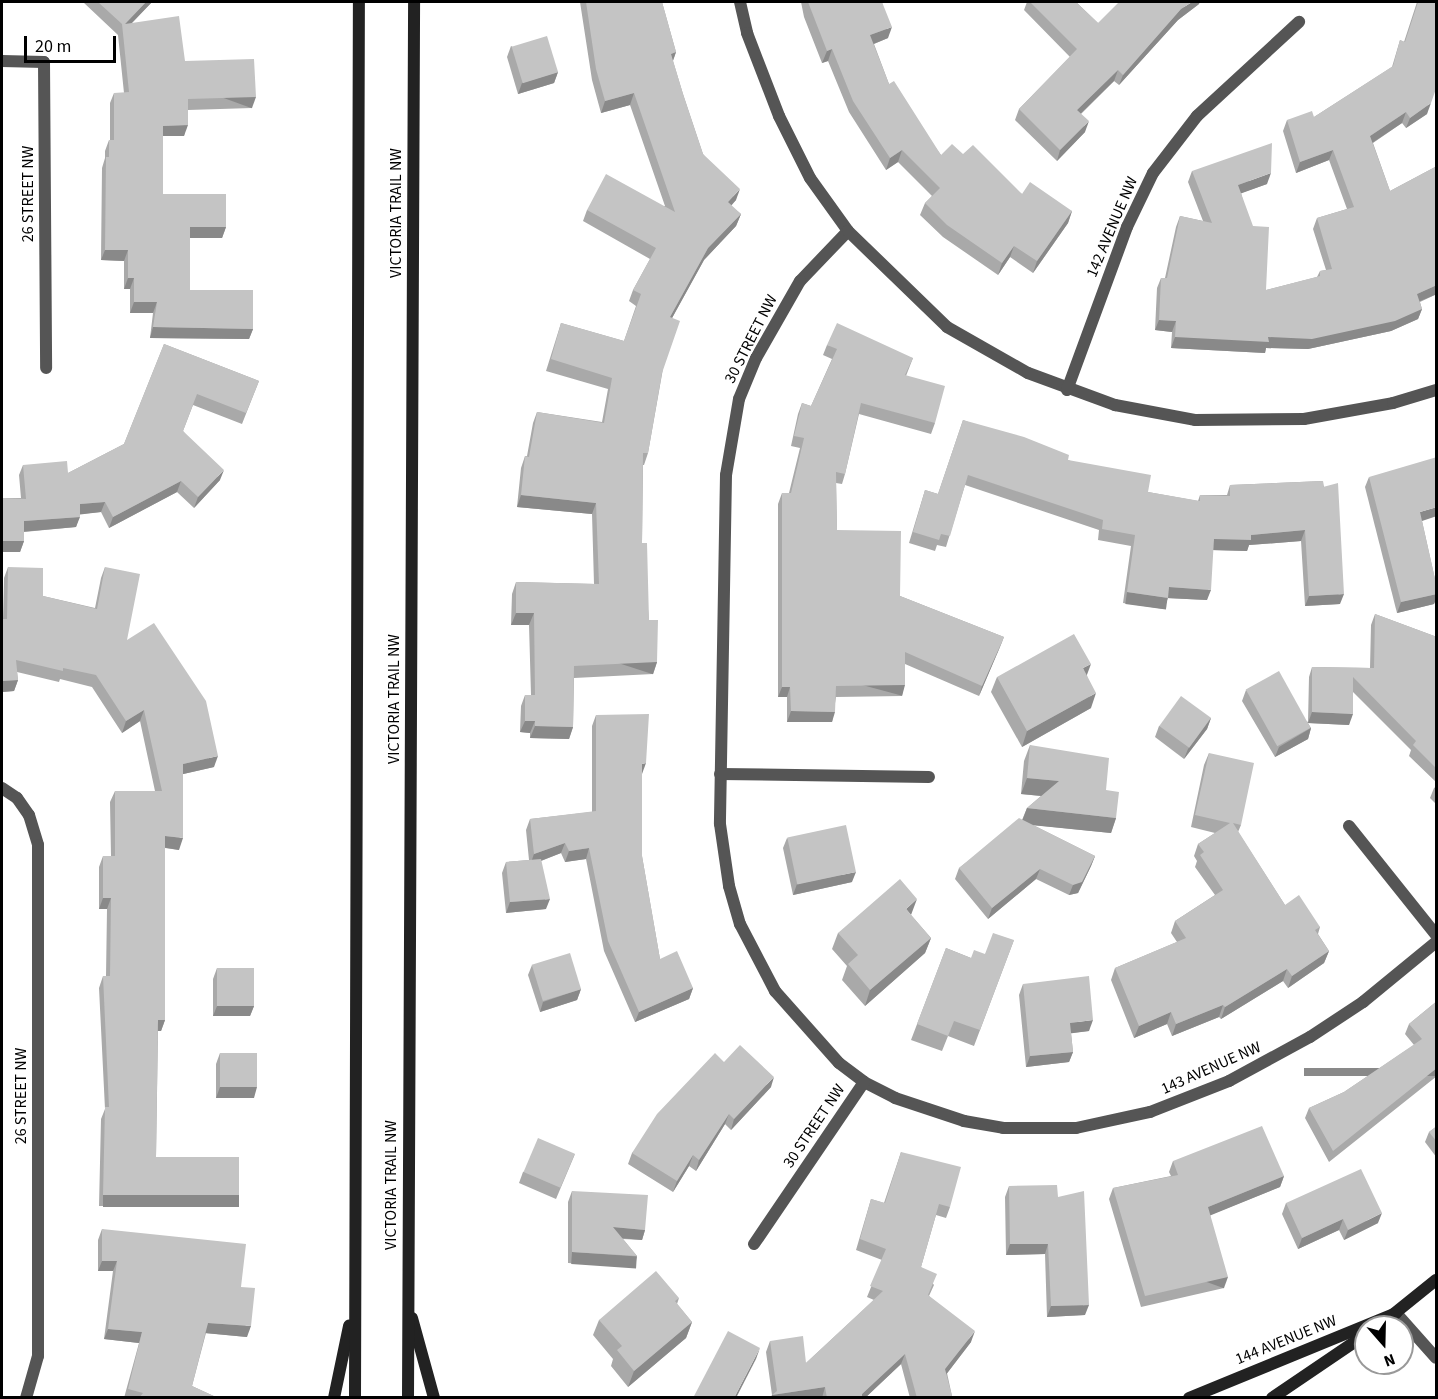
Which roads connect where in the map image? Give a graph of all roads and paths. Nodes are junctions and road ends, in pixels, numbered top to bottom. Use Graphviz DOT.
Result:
graph roads {
  1 [pos="359,2"];
  2 [pos="414,2"];
  3 [pos="740,2"];
  4 [pos="1299,22"];
  5 [pos="2,62"];
  6 [pos="848,231"];
  7 [pos="46,368"];
  8 [pos="1067,390"];
  9 [pos="1437,390"];
  10 [pos="720,774"];
  11 [pos="929,777"];
  12 [pos="2,788"];
  13 [pos="1349,826"];
  14 [pos="1437,935"];
  15 [pos="1437,942"];
  16 [pos="864,1082"];
  17 [pos="754,1244"];
  18 [pos="1437,1280"];
  19 [pos="407,1299"];
  20 [pos="355,1301"];
  21 [pos="1396,1313"];
  22 [pos="1393,1315"];
  23 [pos="1354,1342"];
  24 [pos="1437,1358"];
  25 [pos="26,1398"];
  26 [pos="333,1398"];
  27 [pos="355,1398"];
  28 [pos="408,1398"];
  29 [pos="434,1398"];
  30 [pos="1188,1398"];
  31 [pos="1272,1398"];
  1 -- 20 [label="main road"];
  2 -- 19 [label="main road, VICTORIA TRAIL NW"];
  3 -- 6 [label="street"];
  4 -- 8 [label="street, 142 AVENUE NW"];
  5 -- 7 [label="street, 26 STREET NW"];
  6 -- 8 [label="street"];
  6 -- 10 [label="street, 30 STREET NW"];
  8 -- 9 [label="street"];
  10 -- 11 [label="street"];
  10 -- 16 [label="street, 30 STREET NW"];
  12 -- 25 [label="street, 26 STREET NW"];
  13 -- 14 [label="street"];
  15 -- 16 [label="street, 143 AVENUE NW"];
  16 -- 17 [label="street, 30 STREET NW"];
  18 -- 21 [label="main road, 144 AVENUE NW"];
  19 -- 28 [label="main road, VICTORIA TRAIL NW"];
  19 -- 29 [label="main road"];
  20 -- 26 [label="main road"];
  20 -- 27 [label="main road"];
  21 -- 22 [label="main road, 144 AVENUE NW"];
  21 -- 24 [label="street"];
  21 -- 30 [label="main road, 144 AVENUE NW"];
  23 -- 31 [label="main road, 144 AVENUE NW"];
}
